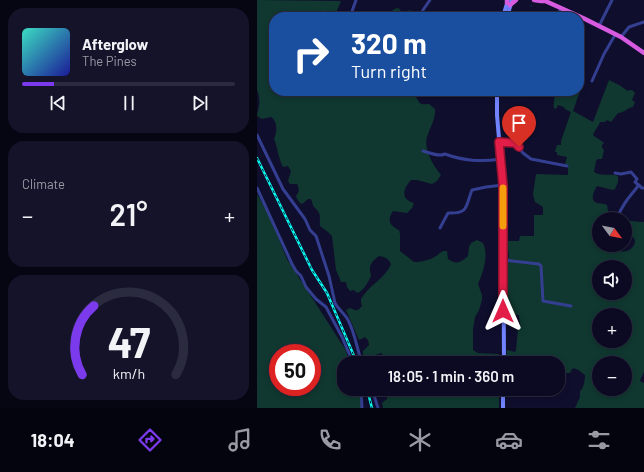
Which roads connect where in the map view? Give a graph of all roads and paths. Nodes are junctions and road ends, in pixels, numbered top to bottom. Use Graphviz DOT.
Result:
graph roads {
  1 [pos="356,0"];
  2 [pos="430,0"];
  3 [pos="516,0"];
  4 [pos="534,0"];
  5 [pos="543,0"];
  6 [pos="612,0"];
  7 [pos="509,2"];
  8 [pos="561,8"];
  9 [pos="352,12"];
  10 [pos="423,12"];
  11 [pos="505,12"];
  12 [pos="508,12"];
  13 [pos="559,12"];
  14 [pos="569,12"];
  15 [pos="584,19"];
  16 [pos="643,24"];
  17 [pos="599,26"];
  18 [pos="615,35"];
  19 [pos="621,38"];
  20 [pos="644,53"];
  21 [pos="592,81"];
  22 [pos="497,96"];
  23 [pos="257,135"];
  24 [pos="499,142"];
  25 [pos="423,151"];
  26 [pos="501,159"];
  27 [pos="567,166"];
  28 [pos="615,173"];
  29 [pos="503,185"];
  30 [pos="639,185"];
  31 [pos="257,188"];
  32 [pos="644,188"];
  33 [pos="619,212"];
  34 [pos="440,228"];
  35 [pos="503,260"];
  36 [pos="571,306"];
  37 [pos="350,356"];
  38 [pos="360,356"];
  39 [pos="504,356"];
  40 [pos="361,396"];
  41 [pos="374,396"];
  42 [pos="503,396"];
  43 [pos="362,408"];
  44 [pos="378,408"];
  45 [pos="503,408"];
  1 -- 9 [label="street"];
  2 -- 10 [label="street"];
  3 -- 7 [label="highway"];
  4 -- 5 [label="highway"];
  5 -- 8 [label="highway"];
  6 -- 17 [label="street"];
  7 -- 11 [label="main road"];
  7 -- 12 [label="main road"];
  8 -- 13 [label="street"];
  8 -- 14 [label="highway"];
  15 -- 17 [label="highway"];
  16 -- 19 [label="street"];
  17 -- 18 [label="highway"];
  18 -- 19 [label="highway"];
  18 -- 21 [label="street"];
  19 -- 20 [label="highway"];
  22 -- 24 [label="main road"];
  23 -- 38 [label="street"];
  24 -- 26 [label="main road"];
  24 -- 27 [label="street"];
  25 -- 26 [label="street"];
  26 -- 29 [label="main road"];
  28 -- 30 [label="street"];
  29 -- 34 [label="street"];
  29 -- 35 [label="main road"];
  30 -- 32 [label="street"];
  30 -- 33 [label="street"];
  31 -- 37 [label="street"];
  35 -- 36 [label="street"];
  35 -- 39 [label="main road"];
  40 -- 43 [label="street"];
  41 -- 44 [label="street"];
  42 -- 45 [label="main road"];
}
